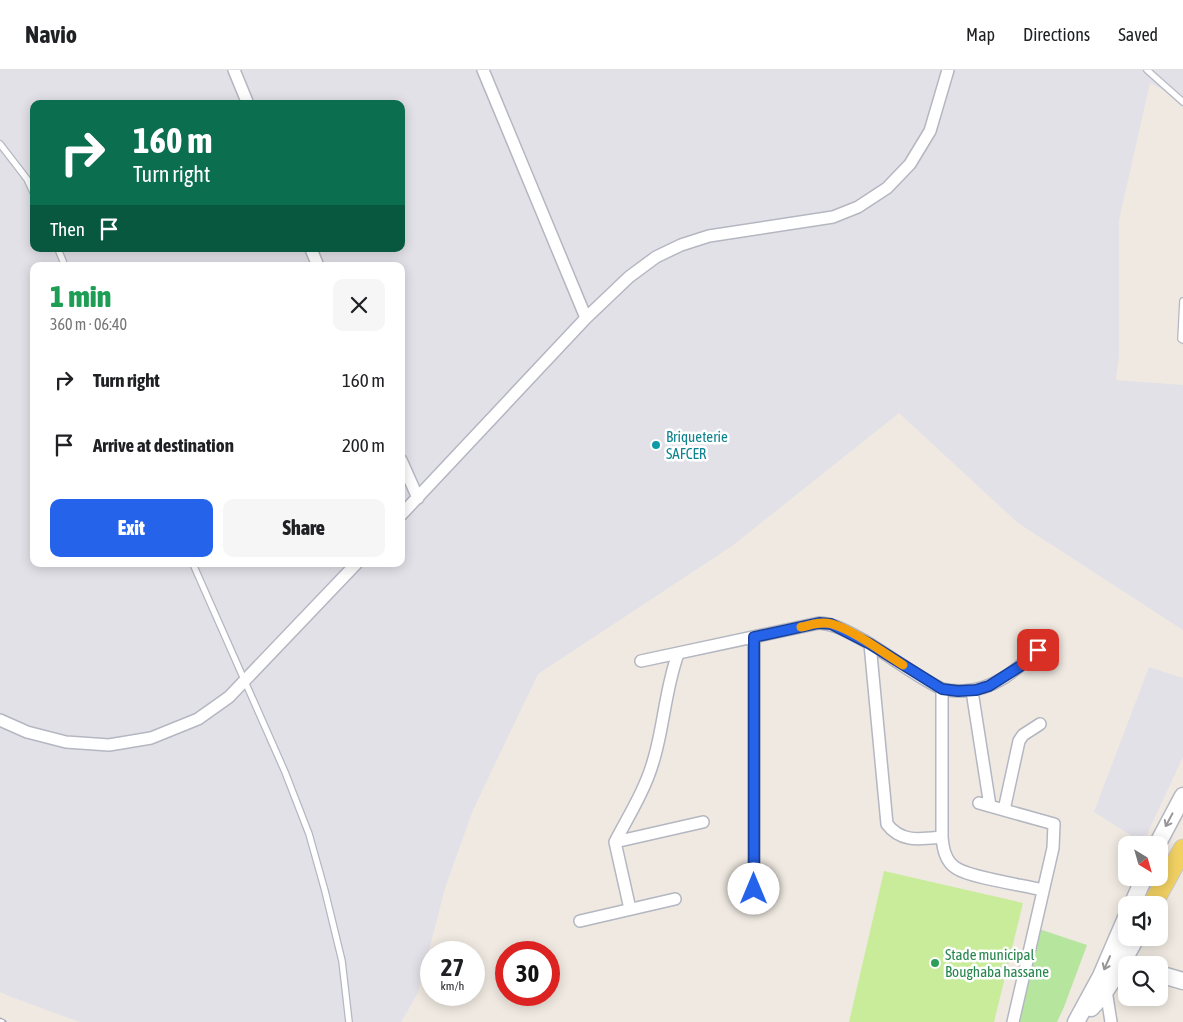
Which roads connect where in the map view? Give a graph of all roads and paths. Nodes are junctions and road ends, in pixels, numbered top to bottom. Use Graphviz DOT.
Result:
graph roads {
  1 [pos="234,70"];
  2 [pos="483,70"];
  3 [pos="948,70"];
  4 [pos="1146,70"];
  5 [pos="246,100"];
  6 [pos="1183,102"];
  7 [pos="0,144"];
  8 [pos="30,185"];
  9 [pos="1183,301"];
  10 [pos="586,318"];
  11 [pos="1183,340"];
  12 [pos="405,469"];
  13 [pos="418,498"];
  14 [pos="405,512"];
  15 [pos="194,567"];
  16 [pos="353,567"];
  17 [pos="754,637"];
  18 [pos="870,644"];
  19 [pos="1038,650"];
  20 [pos="678,654"];
  21 [pos="641,661"];
  22 [pos="244,682"];
  23 [pos="942,689"];
  24 [pos="972,690"];
  25 [pos="0,720"];
  26 [pos="1040,724"];
  27 [pos="1183,796"];
  28 [pos="1004,810"];
  29 [pos="703,822"];
  30 [pos="1162,836"];
  31 [pos="942,837"];
  32 [pos="615,842"];
  33 [pos="1183,849"];
  34 [pos="1043,890"];
  35 [pos="1157,896"];
  36 [pos="675,899"];
  37 [pos="754,908"];
  38 [pos="630,909"];
  39 [pos="580,921"];
  40 [pos="1118,937"];
  41 [pos="1132,946"];
  42 [pos="1118,977"];
  43 [pos="1168,977"];
  44 [pos="1183,981"];
  45 [pos="1109,986"];
  46 [pos="349,1022"];
  47 [pos="1013,1022"];
  48 [pos="1076,1022"];
  49 [pos="1111,1022"];
  1 -- 5 [label="street"];
  2 -- 10 [label="street"];
  3 -- 10 [label="street"];
  4 -- 6 [label="lane"];
  7 -- 8 [label="lane"];
  9 -- 11 [label="lane"];
  10 -- 13 [label="street"];
  12 -- 13 [label="street"];
  13 -- 14 [label="street"];
  15 -- 22 [label="lane"];
  16 -- 22 [label="street"];
  17 -- 18 [label="street"];
  17 -- 20 [label="street"];
  17 -- 37 [label="street"];
  18 -- 23 [label="street"];
  18 -- 31 [label="street"];
  19 -- 24 [label="street"];
  20 -- 21 [label="street"];
  20 -- 32 [label="street"];
  22 -- 25 [label="street"];
  22 -- 46 [label="lane"];
  23 -- 24 [label="street"];
  23 -- 31 [label="street"];
  24 -- 28 [label="street"];
  26 -- 28 [label="street"];
  27 -- 30 [label="main road, one-way"];
  28 -- 34 [label="street"];
  29 -- 32 [label="street"];
  31 -- 34 [label="street"];
  32 -- 38 [label="street"];
  33 -- 35 [label="main road"];
  34 -- 47 [label="street"];
  36 -- 38 [label="street"];
  38 -- 39 [label="street"];
  40 -- 48 [label="main road, one-way"];
  41 -- 45 [label="main road"];
  42 -- 45 [label="main road"];
  43 -- 44 [label="main road"];
  45 -- 48 [label="main road"];
  45 -- 49 [label="street"];
}
